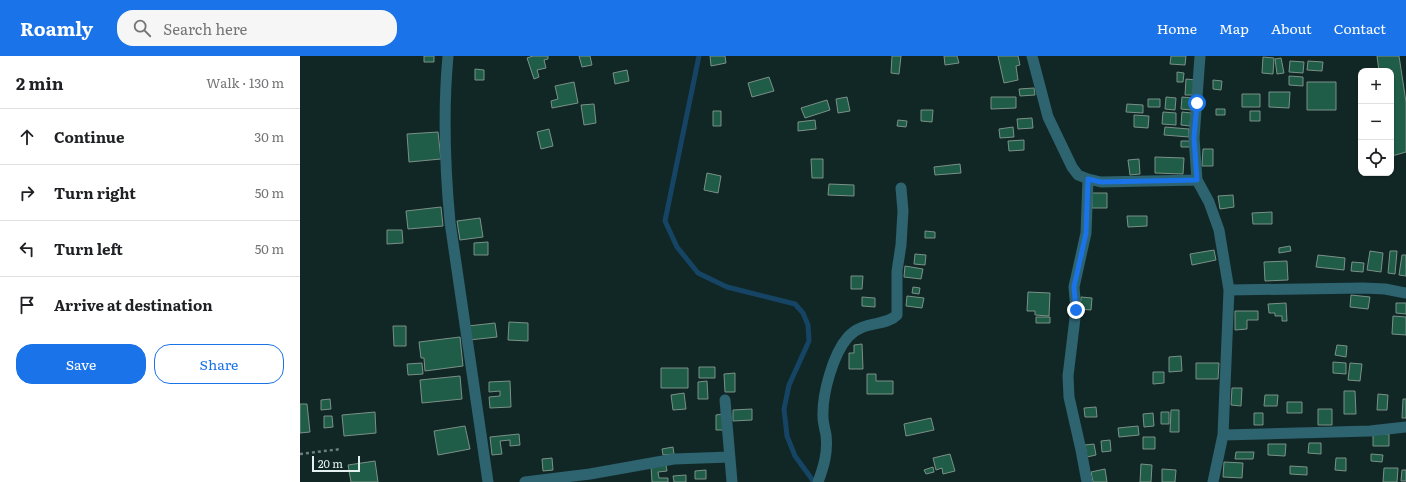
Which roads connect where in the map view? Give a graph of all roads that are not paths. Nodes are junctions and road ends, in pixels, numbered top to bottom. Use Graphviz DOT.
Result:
graph roads {
  1 [pos="448,56"];
  2 [pos="1032,56"];
  3 [pos="1200,56"];
  4 [pos="1088,179"];
  5 [pos="1197,180"];
  6 [pos="901,188"];
  7 [pos="1229,290"];
  8 [pos="1406,293"];
  9 [pos="725,400"];
  10 [pos="1406,427"];
  11 [pos="1223,434"];
  12 [pos="730,457"];
  13 [pos="820,477"];
  14 [pos="488,482"];
  15 [pos="525,482"];
  16 [pos="732,482"];
  17 [pos="1087,482"];
  18 [pos="1213,482"];
  1 -- 14 [label="street"];
  2 -- 4 [label="street"];
  3 -- 5 [label="street"];
  4 -- 5 [label="street"];
  4 -- 17 [label="street"];
  5 -- 7 [label="street"];
  6 -- 13 [label="street"];
  7 -- 8 [label="street"];
  7 -- 11 [label="street"];
  9 -- 12 [label="street"];
  10 -- 11 [label="street"];
  11 -- 18 [label="street"];
  12 -- 15 [label="street"];
  12 -- 16 [label="street"];
}
